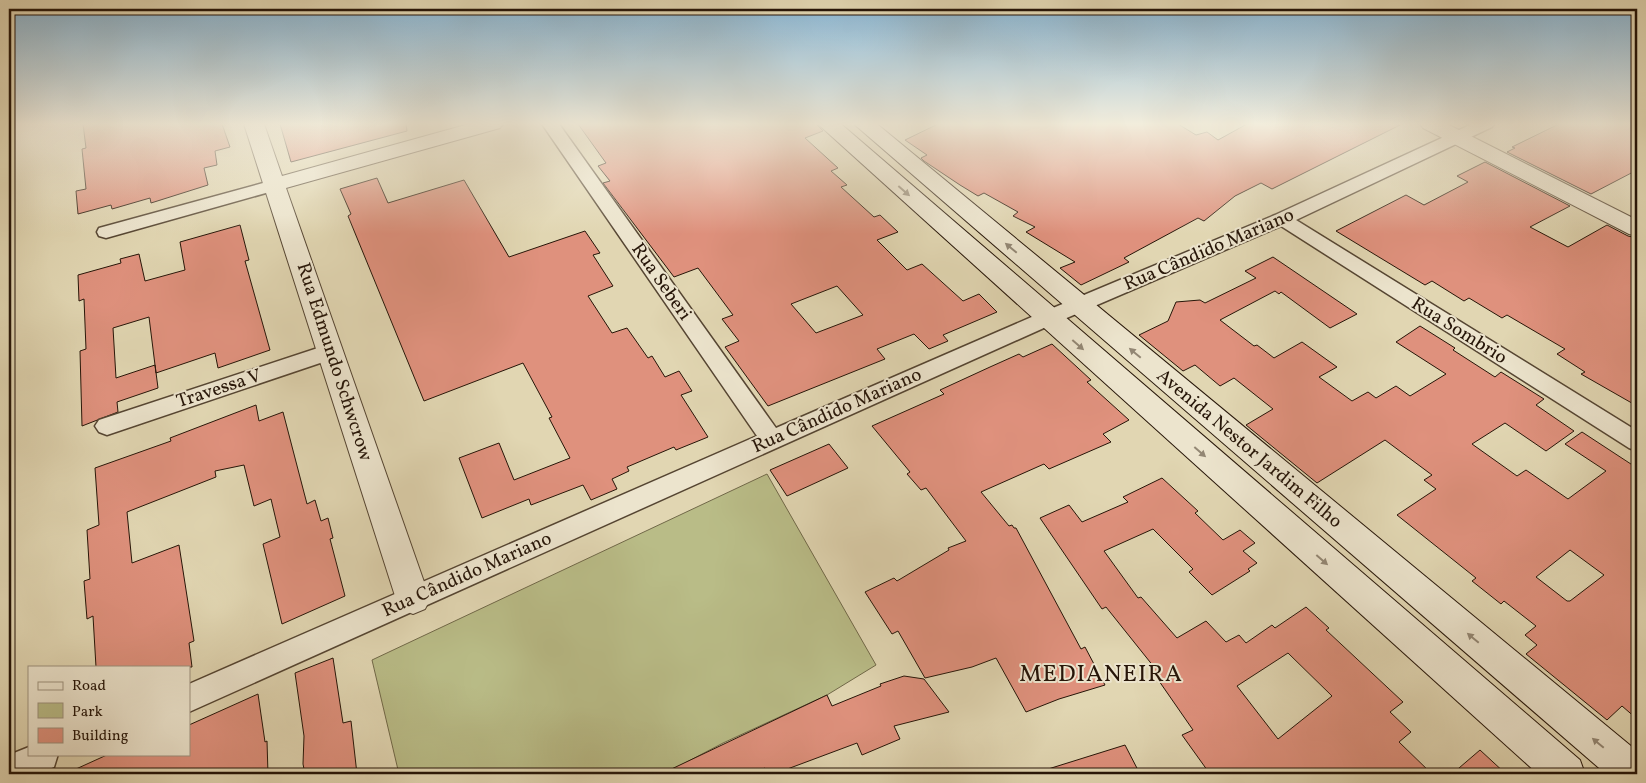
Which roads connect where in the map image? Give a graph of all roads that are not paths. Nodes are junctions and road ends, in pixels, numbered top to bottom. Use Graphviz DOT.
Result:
graph roads {
  1 [pos="266,161"];
  2 [pos="362,161"];
  3 [pos="576,161"];
  4 [pos="869,161"];
  5 [pos="907,161"];
  6 [pos="1408,161"];
  7 [pos="1501,161"];
  8 [pos="274,185"];
  9 [pos="1282,219"];
  10 [pos="1637,229"];
  11 [pos="106,232"];
  12 [pos="1078,305"];
  13 [pos="1048,318"];
  14 [pos="330,352"];
  15 [pos="107,426"];
  16 [pos="772,440"];
  17 [pos="1637,442"];
  18 [pos="413,599"];
  19 [pos="190,698"];
  20 [pos="43,756"];
  21 [pos="9,770"];
  22 [pos="1566,774"];
  23 [pos="1635,774"];
  1 -- 8 [label="main road, Rua Edmundo Schwcrow"];
  2 -- 8 [label="main road"];
  3 -- 16 [label="street, Rua Seberi"];
  4 -- 13 [label="main road, Avenida Nestor Jardim Filho, one-way"];
  12 -- 5 [label="main road, Avenida Nestor Jardim Filho, one-way"];
  6 -- 9 [label="street, Rua Cândido Mariano"];
  7 -- 10 [label="main road"];
  8 -- 11 [label="street"];
  8 -- 14 [label="main road, Rua Edmundo Schwcrow"];
  9 -- 12 [label="street, Rua Cândido Mariano"];
  9 -- 17 [label="street, Rua Sombrio"];
  12 -- 13 [label="street, Rua Cândido Mariano"];
  23 -- 12 [label="main road, Avenida Nestor Jardim Filho, one-way"];
  13 -- 16 [label="street, Rua Cândido Mariano"];
  13 -- 22 [label="main road, Avenida Nestor Jardim Filho, one-way"];
  14 -- 15 [label="street, Travessa V"];
  14 -- 18 [label="main road, Rua Edmundo Schwcrow"];
  16 -- 18 [label="street, Rua Cândido Mariano"];
  18 -- 19 [label="street, Rua Cândido Mariano"];
  20 -- 21 [label="street"];
}
